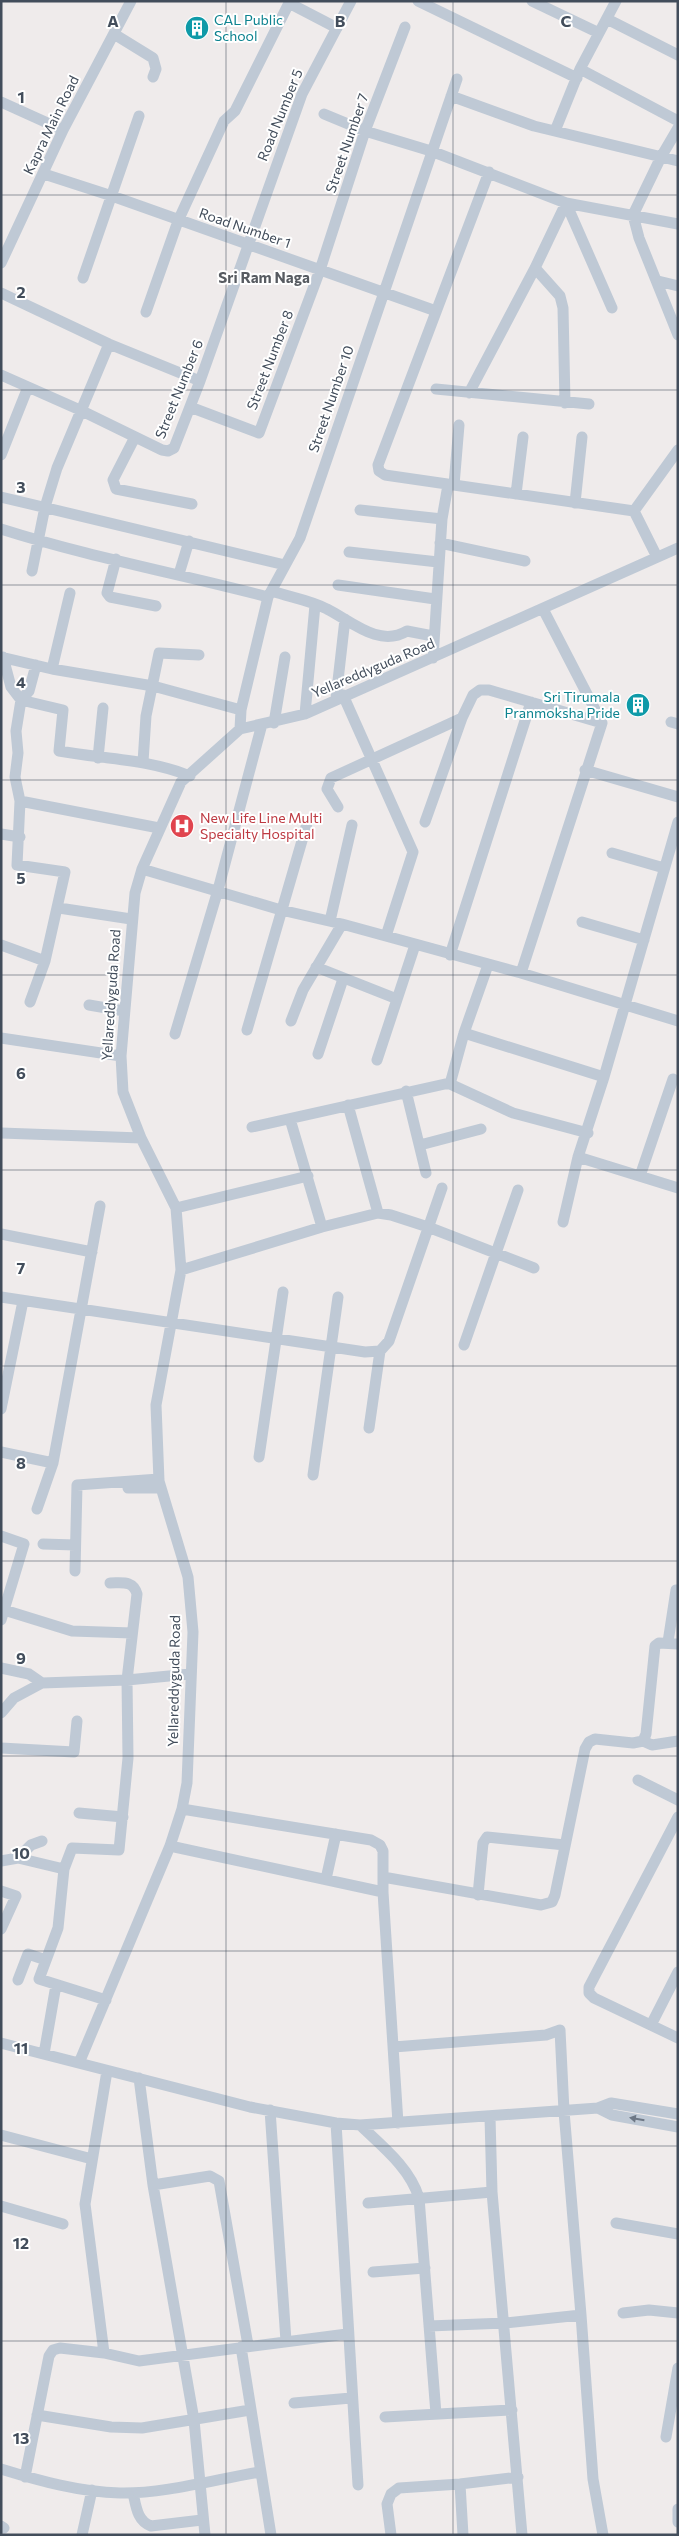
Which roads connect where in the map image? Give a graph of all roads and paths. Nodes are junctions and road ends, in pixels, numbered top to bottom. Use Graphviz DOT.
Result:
graph roads {
  1 [pos="131,1"];
  2 [pos="351,1"];
  3 [pos="418,1"];
  4 [pos="532,1"];
  5 [pos="616,1"];
  6 [pos="289,2"];
  7 [pos="607,19"];
  8 [pos="405,27"];
  9 [pos="337,28"];
  10 [pos="599,33"];
  11 [pos="114,34"];
  12 [pos="678,55"];
  13 [pos="579,73"];
  14 [pos="153,78"];
  15 [pos="457,79"];
  16 [pos="450,96"];
  17 [pos="1,102"];
  18 [pos="324,114"];
  19 [pos="139,116"];
  20 [pos="678,121"];
  21 [pos="678,128"];
  22 [pos="63,130"];
  23 [pos="365,131"];
  24 [pos="555,132"];
  25 [pos="432,151"];
  26 [pos="660,157"];
  27 [pos="678,161"];
  28 [pos="489,172"];
  29 [pos="44,174"];
  30 [pos="112,196"];
  31 [pos="566,203"];
  32 [pos="633,215"];
  33 [pos="178,221"];
  34 [pos="678,224"];
  35 [pos="247,245"];
  36 [pos="1,263"];
  37 [pos="535,268"];
  38 [pos="320,270"];
  39 [pos="83,278"];
  40 [pos="658,281"];
  41 [pos="678,286"];
  42 [pos="384,292"];
  43 [pos="1,293"];
  44 [pos="612,308"];
  45 [pos="436,311"];
  46 [pos="146,312"];
  47 [pos="678,335"];
  48 [pos="109,344"];
  49 [pos="1,375"];
  50 [pos="200,381"];
  51 [pos="28,387"];
  52 [pos="436,389"];
  53 [pos="468,393"];
  54 [pos="565,403"];
  55 [pos="589,404"];
  56 [pos="190,406"];
  57 [pos="80,410"];
  58 [pos="459,425"];
  59 [pos="135,437"];
  60 [pos="523,437"];
  61 [pos="582,437"];
  62 [pos="678,450"];
  63 [pos="1,455"];
  64 [pos="451,485"];
  65 [pos="516,494"];
  66 [pos="1,497"];
  67 [pos="575,503"];
  68 [pos="192,504"];
  69 [pos="45,507"];
  70 [pos="360,510"];
  71 [pos="634,511"];
  72 [pos="442,519"];
  73 [pos="1,529"];
  74 [pos="38,540"];
  75 [pos="189,541"];
  76 [pos="440,543"];
  77 [pos="678,548"];
  78 [pos="349,552"];
  79 [pos="657,557"];
  80 [pos="116,559"];
  81 [pos="525,561"];
  82 [pos="438,562"];
  83 [pos="285,565"];
  84 [pos="32,571"];
  85 [pos="179,574"];
  86 [pos="338,585"];
  87 [pos="70,593"];
  88 [pos="270,594"];
  89 [pos="435,599"];
  90 [pos="315,604"];
  91 [pos="156,606"];
  92 [pos="543,609"];
  93 [pos="345,619"];
  94 [pos="433,636"];
  95 [pos="199,655"];
  96 [pos="285,656"];
  97 [pos="2,657"];
  98 [pos="434,658"];
  99 [pos="36,665"];
  100 [pos="52,669"];
  101 [pos="153,686"];
  102 [pos="340,697"];
  103 [pos="21,700"];
  104 [pos="531,702"];
  105 [pos="103,708"];
  106 [pos="241,710"];
  107 [pos="305,714"];
  108 [pos="462,718"];
  109 [pos="274,722"];
  110 [pos="602,723"];
  111 [pos="262,724"];
  112 [pos="240,729"];
  113 [pos="98,758"];
  114 [pos="371,759"];
  115 [pos="143,762"];
  116 [pos="585,770"];
  117 [pos="190,776"];
  118 [pos="678,797"];
  119 [pos="20,802"];
  120 [pos="338,807"];
  121 [pos="308,820"];
  122 [pos="426,822"];
  123 [pos="678,822"];
  124 [pos="352,826"];
  125 [pos="159,828"];
  126 [pos="1,834"];
  127 [pos="20,837"];
  128 [pos="612,852"];
  129 [pos="664,868"];
  130 [pos="142,869"];
  131 [pos="218,890"];
  132 [pos="59,908"];
  133 [pos="281,910"];
  134 [pos="131,919"];
  135 [pos="330,921"];
  136 [pos="582,922"];
  137 [pos="342,924"];
  138 [pos="386,936"];
  139 [pos="644,940"];
  140 [pos="1,945"];
  141 [pos="415,945"];
  142 [pos="450,955"];
  143 [pos="45,961"];
  144 [pos="488,965"];
  145 [pos="316,967"];
  146 [pos="521,973"];
  147 [pos="341,978"];
  148 [pos="397,999"];
  149 [pos="30,1002"];
  150 [pos="625,1004"];
  151 [pos="88,1005"];
  152 [pos="124,1011"];
  153 [pos="291,1021"];
  154 [pos="678,1021"];
  155 [pos="247,1030"];
  156 [pos="464,1033"];
  157 [pos="175,1034"];
  158 [pos="1,1038"];
  159 [pos="318,1054"];
  160 [pos="121,1056"];
  161 [pos="377,1060"];
  162 [pos="604,1077"];
  163 [pos="673,1079"];
  164 [pos="444,1084"];
  165 [pos="406,1091"];
  166 [pos="348,1105"];
  167 [pos="290,1119"];
  168 [pos="252,1127"];
  169 [pos="481,1129"];
  170 [pos="1,1133"];
  171 [pos="588,1133"];
  172 [pos="139,1134"];
  173 [pos="420,1145"];
  174 [pos="578,1157"];
  175 [pos="426,1173"];
  176 [pos="308,1176"];
  177 [pos="640,1176"];
  178 [pos="442,1188"];
  179 [pos="678,1188"];
  180 [pos="518,1190"];
  181 [pos="100,1206"];
  182 [pos="176,1208"];
  183 [pos="378,1213"];
  184 [pos="563,1222"];
  185 [pos="322,1227"];
  186 [pos="428,1227"];
  187 [pos="1,1234"];
  188 [pos="92,1252"];
  189 [pos="495,1253"];
  190 [pos="534,1268"];
  191 [pos="181,1270"];
  192 [pos="283,1292"];
  193 [pos="1,1297"];
  194 [pos="338,1298"];
  195 [pos="23,1301"];
  196 [pos="82,1309"];
  197 [pos="170,1321"];
  198 [pos="275,1337"];
  199 [pos="464,1345"];
  200 [pos="331,1346"];
  201 [pos="380,1351"];
  202 [pos="1,1409"];
  203 [pos="370,1428"];
  204 [pos="1,1452"];
  205 [pos="259,1456"];
  206 [pos="53,1463"];
  207 [pos="313,1475"];
  208 [pos="160,1483"];
  209 [pos="37,1509"];
  210 [pos="1,1536"];
  211 [pos="43,1544"];
  212 [pos="75,1545"];
  213 [pos="75,1571"];
  214 [pos="110,1583"];
  215 [pos="676,1590"];
  216 [pos="2,1613"];
  217 [pos="132,1633"];
  218 [pos="673,1643"];
  219 [pos="1,1668"];
  220 [pos="190,1674"];
  221 [pos="127,1680"];
  222 [pos="42,1683"];
  223 [pos="1,1713"];
  224 [pos="77,1721"];
  225 [pos="643,1741"];
  226 [pos="678,1741"];
  227 [pos="1,1748"];
  228 [pos="638,1780"];
  229 [pos="678,1800"];
  230 [pos="182,1809"];
  231 [pos="79,1813"];
  232 [pos="123,1817"];
  233 [pos="678,1817"];
  234 [pos="336,1834"];
  235 [pos="42,1841"];
  236 [pos="565,1845"];
  237 [pos="170,1846"];
  238 [pos="18,1858"];
  239 [pos="1,1861"];
  240 [pos="64,1869"];
  241 [pos="383,1877"];
  242 [pos="326,1880"];
  243 [pos="1,1891"];
  244 [pos="383,1892"];
  245 [pos="478,1895"];
  246 [pos="1,1929"];
  247 [pos="46,1960"];
  248 [pos="678,1972"];
  249 [pos="18,1980"];
  250 [pos="56,1985"];
  251 [pos="106,2000"];
  252 [pos="651,2025"];
  253 [pos="678,2038"];
  254 [pos="1,2043"];
  255 [pos="394,2047"];
  256 [pos="44,2054"];
  257 [pos="79,2063"];
  258 [pos="107,2071"];
  259 [pos="139,2078"];
  260 [pos="598,2108"];
  261 [pos="270,2110"];
  262 [pos="564,2111"];
  263 [pos="678,2114"];
  264 [pos="490,2117"];
  265 [pos="336,2123"];
  266 [pos="398,2123"];
  267 [pos="360,2125"];
  268 [pos="678,2127"];
  269 [pos="1,2135"];
  270 [pos="92,2159"];
  271 [pos="153,2184"];
  272 [pos="492,2192"];
  273 [pos="419,2198"];
  274 [pos="368,2203"];
  275 [pos="1,2206"];
  276 [pos="616,2223"];
  277 [pos="63,2224"];
  278 [pos="678,2234"];
  279 [pos="425,2268"];
  280 [pos="374,2272"];
  281 [pos="623,2313"];
  282 [pos="678,2313"];
  283 [pos="581,2315"];
  284 [pos="505,2323"];
  285 [pos="429,2326"];
  286 [pos="347,2334"];
  287 [pos="286,2341"];
  288 [pos="245,2346"];
  289 [pos="104,2353"];
  290 [pos="183,2356"];
  291 [pos="678,2368"];
  292 [pos="351,2398"];
  293 [pos="294,2403"];
  294 [pos="250,2410"];
  295 [pos="512,2410"];
  296 [pos="436,2414"];
  297 [pos="38,2415"];
  298 [pos="385,2417"];
  299 [pos="194,2420"];
  300 [pos="666,2437"];
  301 [pos="1,2469"];
  302 [pos="260,2472"];
  303 [pos="25,2477"];
  304 [pos="518,2477"];
  305 [pos="198,2482"];
  306 [pos="460,2484"];
  307 [pos="358,2485"];
  308 [pos="92,2490"];
  309 [pos="133,2493"];
  310 [pos="678,2509"];
  311 [pos="202,2520"];
  312 [pos="678,2522"];
  313 [pos="82,2535"];
  314 [pos="205,2535"];
  315 [pos="271,2535"];
  316 [pos="390,2535"];
  317 [pos="463,2535"];
  318 [pos="522,2535"];
  319 [pos="603,2535"];
  1 -- 11 [label="street, Kapra Main Road"];
  2 -- 9 [label="street, Road Number 5"];
  3 -- 13 [label="street"];
  4 -- 10 [label="street"];
  5 -- 7 [label="street"];
  6 -- 9 [label="street"];
  6 -- 33 [label="street"];
  7 -- 10 [label="street"];
  7 -- 12 [label="street"];
  8 -- 23 [label="street, Street Number 7"];
  9 -- 35 [label="street, Road Number 5"];
  10 -- 13 [label="street"];
  11 -- 14 [label="street"];
  11 -- 22 [label="street, Kapra Main Road"];
  13 -- 20 [label="street"];
  13 -- 24 [label="street"];
  15 -- 16 [label="street, Street Number 10"];
  16 -- 24 [label="street"];
  16 -- 25 [label="street, Street Number 10"];
  17 -- 22 [label="street"];
  18 -- 23 [label="street"];
  19 -- 30 [label="street"];
  21 -- 26 [label="street"];
  22 -- 29 [label="street, Kapra Main Road"];
  23 -- 25 [label="street"];
  23 -- 38 [label="street, Street Number 7"];
  24 -- 26 [label="street"];
  25 -- 28 [label="street"];
  25 -- 42 [label="street, Street Number 10"];
  26 -- 27 [label="street"];
  26 -- 32 [label="street"];
  28 -- 31 [label="street"];
  28 -- 45 [label="street"];
  29 -- 30 [label="street, Road Number 1"];
  29 -- 36 [label="street, Kapra Main Road"];
  30 -- 33 [label="street, Road Number 1"];
  30 -- 39 [label="street"];
  31 -- 32 [label="street"];
  31 -- 37 [label="street"];
  31 -- 44 [label="street"];
  32 -- 34 [label="street"];
  32 -- 40 [label="street"];
  33 -- 35 [label="street, Road Number 1"];
  33 -- 46 [label="street"];
  35 -- 38 [label="street, Road Number 1"];
  35 -- 50 [label="street, Street Number 6"];
  37 -- 53 [label="street"];
  37 -- 54 [label="street"];
  38 -- 42 [label="street, Road Number 1"];
  38 -- 56 [label="street, Street Number 8"];
  40 -- 41 [label="street"];
  40 -- 47 [label="street"];
  42 -- 45 [label="street, Road Number 1"];
  42 -- 83 [label="street, Street Number 10"];
  43 -- 48 [label="street"];
  45 -- 64 [label="street"];
  48 -- 50 [label="street"];
  48 -- 57 [label="street"];
  49 -- 51 [label="street, Street Number 6"];
  50 -- 56 [label="street, Street Number 6"];
  51 -- 57 [label="street, Street Number 6"];
  51 -- 63 [label="street"];
  52 -- 53 [label="street"];
  53 -- 54 [label="street"];
  54 -- 55 [label="street"];
  56 -- 59 [label="street, Street Number 6"];
  57 -- 59 [label="street, Street Number 6"];
  57 -- 69 [label="street"];
  58 -- 64 [label="street"];
  59 -- 68 [label="street"];
  60 -- 65 [label="street"];
  61 -- 67 [label="street"];
  62 -- 71 [label="street"];
  64 -- 65 [label="street"];
  64 -- 72 [label="street"];
  65 -- 67 [label="street"];
  66 -- 69 [label="street"];
  67 -- 71 [label="street"];
  69 -- 74 [label="street"];
  69 -- 75 [label="street"];
  70 -- 72 [label="street"];
  71 -- 79 [label="street"];
  72 -- 76 [label="street"];
  73 -- 74 [label="street"];
  74 -- 80 [label="street"];
  74 -- 84 [label="street"];
  75 -- 83 [label="street"];
  75 -- 85 [label="street"];
  76 -- 81 [label="street"];
  76 -- 82 [label="street"];
  77 -- 79 [label="street, Yellareddyguda Road"];
  78 -- 82 [label="street"];
  79 -- 92 [label="street, Yellareddyguda Road"];
  80 -- 85 [label="street"];
  80 -- 91 [label="street"];
  82 -- 89 [label="street"];
  83 -- 88 [label="street, Street Number 10"];
  85 -- 88 [label="street"];
  86 -- 89 [label="street"];
  87 -- 100 [label="street"];
  88 -- 90 [label="street"];
  88 -- 106 [label="street, Street Number 10"];
  89 -- 94 [label="street"];
  90 -- 93 [label="street"];
  90 -- 107 [label="street"];
  92 -- 98 [label="street, Yellareddyguda Road"];
  92 -- 110 [label="street"];
  93 -- 94 [label="street"];
  93 -- 102 [label="street"];
  94 -- 98 [label="street"];
  95 -- 101 [label="street"];
  96 -- 109 [label="street"];
  97 -- 99 [label="street"];
  97 -- 103 [label="street"];
  98 -- 102 [label="street, Yellareddyguda Road"];
  99 -- 100 [label="street"];
  99 -- 103 [label="street"];
  100 -- 101 [label="street"];
  101 -- 106 [label="street"];
  101 -- 115 [label="street"];
  102 -- 107 [label="street, Yellareddyguda Road"];
  102 -- 114 [label="street"];
  103 -- 113 [label="street"];
  103 -- 119 [label="street"];
  104 -- 108 [label="street"];
  104 -- 110 [label="street"];
  104 -- 142 [label="street"];
  105 -- 113 [label="street"];
  106 -- 112 [label="street, Street Number 10"];
  107 -- 109 [label="street, Yellareddyguda Road"];
  108 -- 114 [label="street"];
  108 -- 122 [label="street"];
  109 -- 111 [label="street, Yellareddyguda Road"];
  110 -- 116 [label="street"];
  111 -- 112 [label="street, Yellareddyguda Road"];
  111 -- 131 [label="street"];
  112 -- 117 [label="street, Yellareddyguda Road"];
  113 -- 115 [label="street"];
  114 -- 120 [label="street"];
  114 -- 138 [label="street"];
  115 -- 117 [label="street"];
  116 -- 118 [label="street"];
  116 -- 146 [label="street"];
  117 -- 125 [label="street, Yellareddyguda Road"];
  119 -- 125 [label="street"];
  119 -- 127 [label="street"];
  121 -- 133 [label="street"];
  123 -- 129 [label="street"];
  124 -- 135 [label="street"];
  125 -- 130 [label="street, Yellareddyguda Road"];
  126 -- 127 [label="street"];
  127 -- 132 [label="street"];
  128 -- 129 [label="street"];
  129 -- 139 [label="street"];
  130 -- 131 [label="street"];
  130 -- 134 [label="street, Yellareddyguda Road"];
  131 -- 133 [label="street"];
  131 -- 157 [label="street"];
  132 -- 134 [label="street"];
  132 -- 143 [label="street"];
  133 -- 135 [label="street"];
  133 -- 155 [label="street"];
  134 -- 152 [label="street, Yellareddyguda Road"];
  135 -- 137 [label="street"];
  136 -- 139 [label="street"];
  137 -- 138 [label="street"];
  137 -- 145 [label="street"];
  138 -- 141 [label="street"];
  139 -- 150 [label="street"];
  140 -- 143 [label="street"];
  141 -- 142 [label="street"];
  141 -- 148 [label="street"];
  142 -- 144 [label="street"];
  143 -- 149 [label="street"];
  144 -- 146 [label="street"];
  144 -- 156 [label="street"];
  145 -- 147 [label="street"];
  145 -- 153 [label="street"];
  146 -- 150 [label="street"];
  147 -- 148 [label="street"];
  147 -- 159 [label="street"];
  148 -- 161 [label="street"];
  150 -- 154 [label="street"];
  150 -- 162 [label="street"];
  151 -- 152 [label="street"];
  152 -- 160 [label="street, Yellareddyguda Road"];
  156 -- 162 [label="street"];
  156 -- 164 [label="street"];
  158 -- 160 [label="street"];
  160 -- 172 [label="street, Yellareddyguda Road"];
  162 -- 171 [label="street"];
  163 -- 177 [label="street"];
  164 -- 165 [label="street"];
  164 -- 171 [label="street"];
  165 -- 166 [label="street"];
  165 -- 173 [label="street"];
  166 -- 167 [label="street"];
  166 -- 183 [label="street"];
  167 -- 168 [label="street"];
  167 -- 176 [label="street"];
  169 -- 173 [label="street"];
  170 -- 172 [label="street"];
  171 -- 174 [label="street"];
  172 -- 182 [label="street, Yellareddyguda Road"];
  173 -- 175 [label="street"];
  174 -- 177 [label="street"];
  174 -- 184 [label="street"];
  176 -- 182 [label="street"];
  176 -- 185 [label="street"];
  177 -- 179 [label="street"];
  178 -- 186 [label="street"];
  180 -- 189 [label="street"];
  181 -- 188 [label="street"];
  182 -- 191 [label="street, Yellareddyguda Road"];
  183 -- 185 [label="street"];
  183 -- 186 [label="street"];
  185 -- 191 [label="street"];
  186 -- 189 [label="street"];
  186 -- 201 [label="street"];
  187 -- 188 [label="street"];
  188 -- 196 [label="street"];
  189 -- 190 [label="street"];
  189 -- 199 [label="street"];
  191 -- 197 [label="street, Yellareddyguda Road"];
  192 -- 198 [label="street"];
  193 -- 195 [label="street"];
  194 -- 200 [label="street"];
  195 -- 196 [label="street"];
  195 -- 202 [label="street"];
  196 -- 197 [label="street"];
  196 -- 206 [label="street"];
  197 -- 198 [label="street"];
  197 -- 208 [label="street, Yellareddyguda Road"];
  198 -- 200 [label="street"];
  198 -- 205 [label="street"];
  200 -- 201 [label="street"];
  200 -- 207 [label="street"];
  201 -- 203 [label="street"];
  204 -- 206 [label="street"];
  206 -- 209 [label="street"];
  208 -- 212 [label="street"];
  208 -- 220 [label="street, Yellareddyguda Road"];
  210 -- 216 [label="street"];
  211 -- 212 [label="street"];
  212 -- 213 [label="street"];
  214 -- 217 [label="street"];
  215 -- 218 [label="street"];
  216 -- 217 [label="street"];
  217 -- 221 [label="street"];
  218 -- 225 [label="street"];
  219 -- 222 [label="street"];
  220 -- 221 [label="street"];
  220 -- 230 [label="street, Yellareddyguda Road"];
  221 -- 222 [label="street"];
  221 -- 232 [label="street"];
  222 -- 223 [label="street"];
  224 -- 227 [label="street"];
  225 -- 226 [label="street"];
  225 -- 236 [label="street"];
  228 -- 229 [label="street"];
  230 -- 234 [label="street"];
  230 -- 237 [label="street, Yellareddyguda Road"];
  231 -- 232 [label="street"];
  232 -- 240 [label="street"];
  233 -- 252 [label="street"];
  234 -- 241 [label="street"];
  234 -- 242 [label="street"];
  235 -- 238 [label="street"];
  236 -- 245 [label="street"];
  236 -- 245 [label="street"];
  237 -- 242 [label="street"];
  237 -- 251 [label="street, Yellareddyguda Road"];
  238 -- 239 [label="street"];
  238 -- 240 [label="street"];
  240 -- 247 [label="street"];
  241 -- 244 [label="street"];
  241 -- 245 [label="street"];
  242 -- 244 [label="street"];
  243 -- 246 [label="street"];
  244 -- 255 [label="street"];
  247 -- 249 [label="street"];
  247 -- 250 [label="street"];
  248 -- 252 [label="street"];
  250 -- 251 [label="street"];
  250 -- 256 [label="street"];
  251 -- 257 [label="street, Yellareddyguda Road"];
  252 -- 253 [label="street"];
  254 -- 256 [label="street"];
  255 -- 262 [label="street"];
  255 -- 266 [label="street"];
  256 -- 257 [label="street"];
  257 -- 258 [label="street"];
  258 -- 259 [label="street"];
  258 -- 270 [label="street"];
  259 -- 261 [label="street"];
  259 -- 271 [label="street"];
  260 -- 262 [label="street"];
  260 -- 263 [label="street"];
  268 -- 260 [label="street, one-way"];
  261 -- 265 [label="street"];
  261 -- 287 [label="street"];
  262 -- 264 [label="street"];
  262 -- 283 [label="street"];
  264 -- 266 [label="street"];
  264 -- 272 [label="street"];
  265 -- 267 [label="street"];
  265 -- 286 [label="street"];
  266 -- 267 [label="street"];
  267 -- 273 [label="street"];
  269 -- 270 [label="street"];
  270 -- 289 [label="street"];
  271 -- 288 [label="street"];
  271 -- 290 [label="street"];
  272 -- 273 [label="street"];
  272 -- 284 [label="street"];
  273 -- 274 [label="street"];
  273 -- 279 [label="street"];
  275 -- 277 [label="street"];
  276 -- 278 [label="street"];
  279 -- 280 [label="street"];
  279 -- 285 [label="street"];
  281 -- 282 [label="street"];
  283 -- 284 [label="street"];
  283 -- 319 [label="street"];
  284 -- 285 [label="street"];
  284 -- 295 [label="street"];
  285 -- 296 [label="street"];
  286 -- 287 [label="street"];
  286 -- 292 [label="street"];
  287 -- 288 [label="street"];
  288 -- 290 [label="street"];
  288 -- 294 [label="street"];
  289 -- 290 [label="street"];
  289 -- 297 [label="street"];
  290 -- 299 [label="street"];
  291 -- 300 [label="street"];
  292 -- 293 [label="street"];
  292 -- 307 [label="street"];
  294 -- 299 [label="street"];
  294 -- 302 [label="street"];
  295 -- 296 [label="street"];
  295 -- 304 [label="street"];
  296 -- 298 [label="street"];
  297 -- 299 [label="street"];
  297 -- 303 [label="street"];
  299 -- 305 [label="street"];
  301 -- 303 [label="street"];
  302 -- 305 [label="street"];
  302 -- 315 [label="street"];
  303 -- 308 [label="street"];
  304 -- 306 [label="street"];
  304 -- 318 [label="street"];
  305 -- 309 [label="street"];
  305 -- 311 [label="street"];
  306 -- 316 [label="street"];
  306 -- 317 [label="street"];
  308 -- 309 [label="street"];
  308 -- 313 [label="street"];
  309 -- 311 [label="street"];
  310 -- 312 [label="street"];
  311 -- 314 [label="street"];
}
